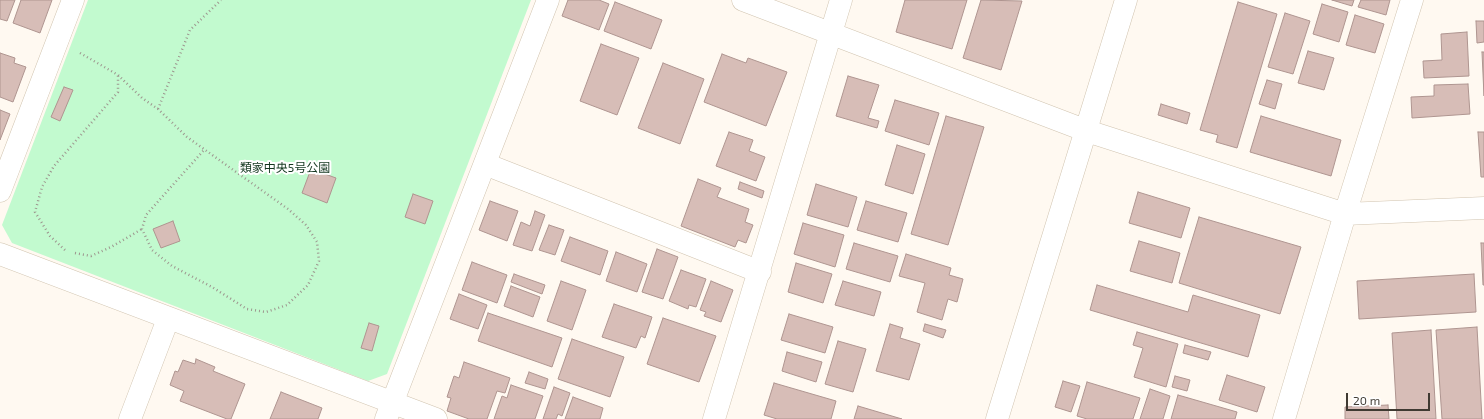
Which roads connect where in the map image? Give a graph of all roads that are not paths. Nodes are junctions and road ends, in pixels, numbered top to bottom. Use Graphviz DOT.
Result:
graph roads {
  1 [pos="73,0"];
  2 [pos="548,0"];
  3 [pos="743,0"];
  4 [pos="841,0"];
  5 [pos="1126,0"];
  6 [pos="1412,0"];
  7 [pos="832,33"];
  8 [pos="1087,131"];
  9 [pos="485,164"];
  10 [pos="0,191"];
  11 [pos="1484,208"];
  12 [pos="1345,214"];
  13 [pos="0,254"];
  14 [pos="760,272"];
  15 [pos="168,319"];
  16 [pos="389,410"];
  17 [pos="130,419"];
  18 [pos="436,419"];
  19 [pos="714,419"];
  20 [pos="997,419"];
  21 [pos="1284,419"];
  1 -- 10 [label="street"];
  2 -- 9 [label="street"];
  3 -- 7 [label="street"];
  4 -- 7 [label="street"];
  5 -- 8 [label="street"];
  6 -- 12 [label="street"];
  7 -- 8 [label="street"];
  7 -- 14 [label="street"];
  8 -- 12 [label="street"];
  8 -- 20 [label="street"];
  9 -- 14 [label="street"];
  9 -- 16 [label="street"];
  11 -- 12 [label="street"];
  12 -- 21 [label="street"];
  13 -- 15 [label="street"];
  14 -- 19 [label="street"];
  15 -- 16 [label="street"];
  15 -- 17 [label="street"];
  16 -- 18 [label="street"];
}
